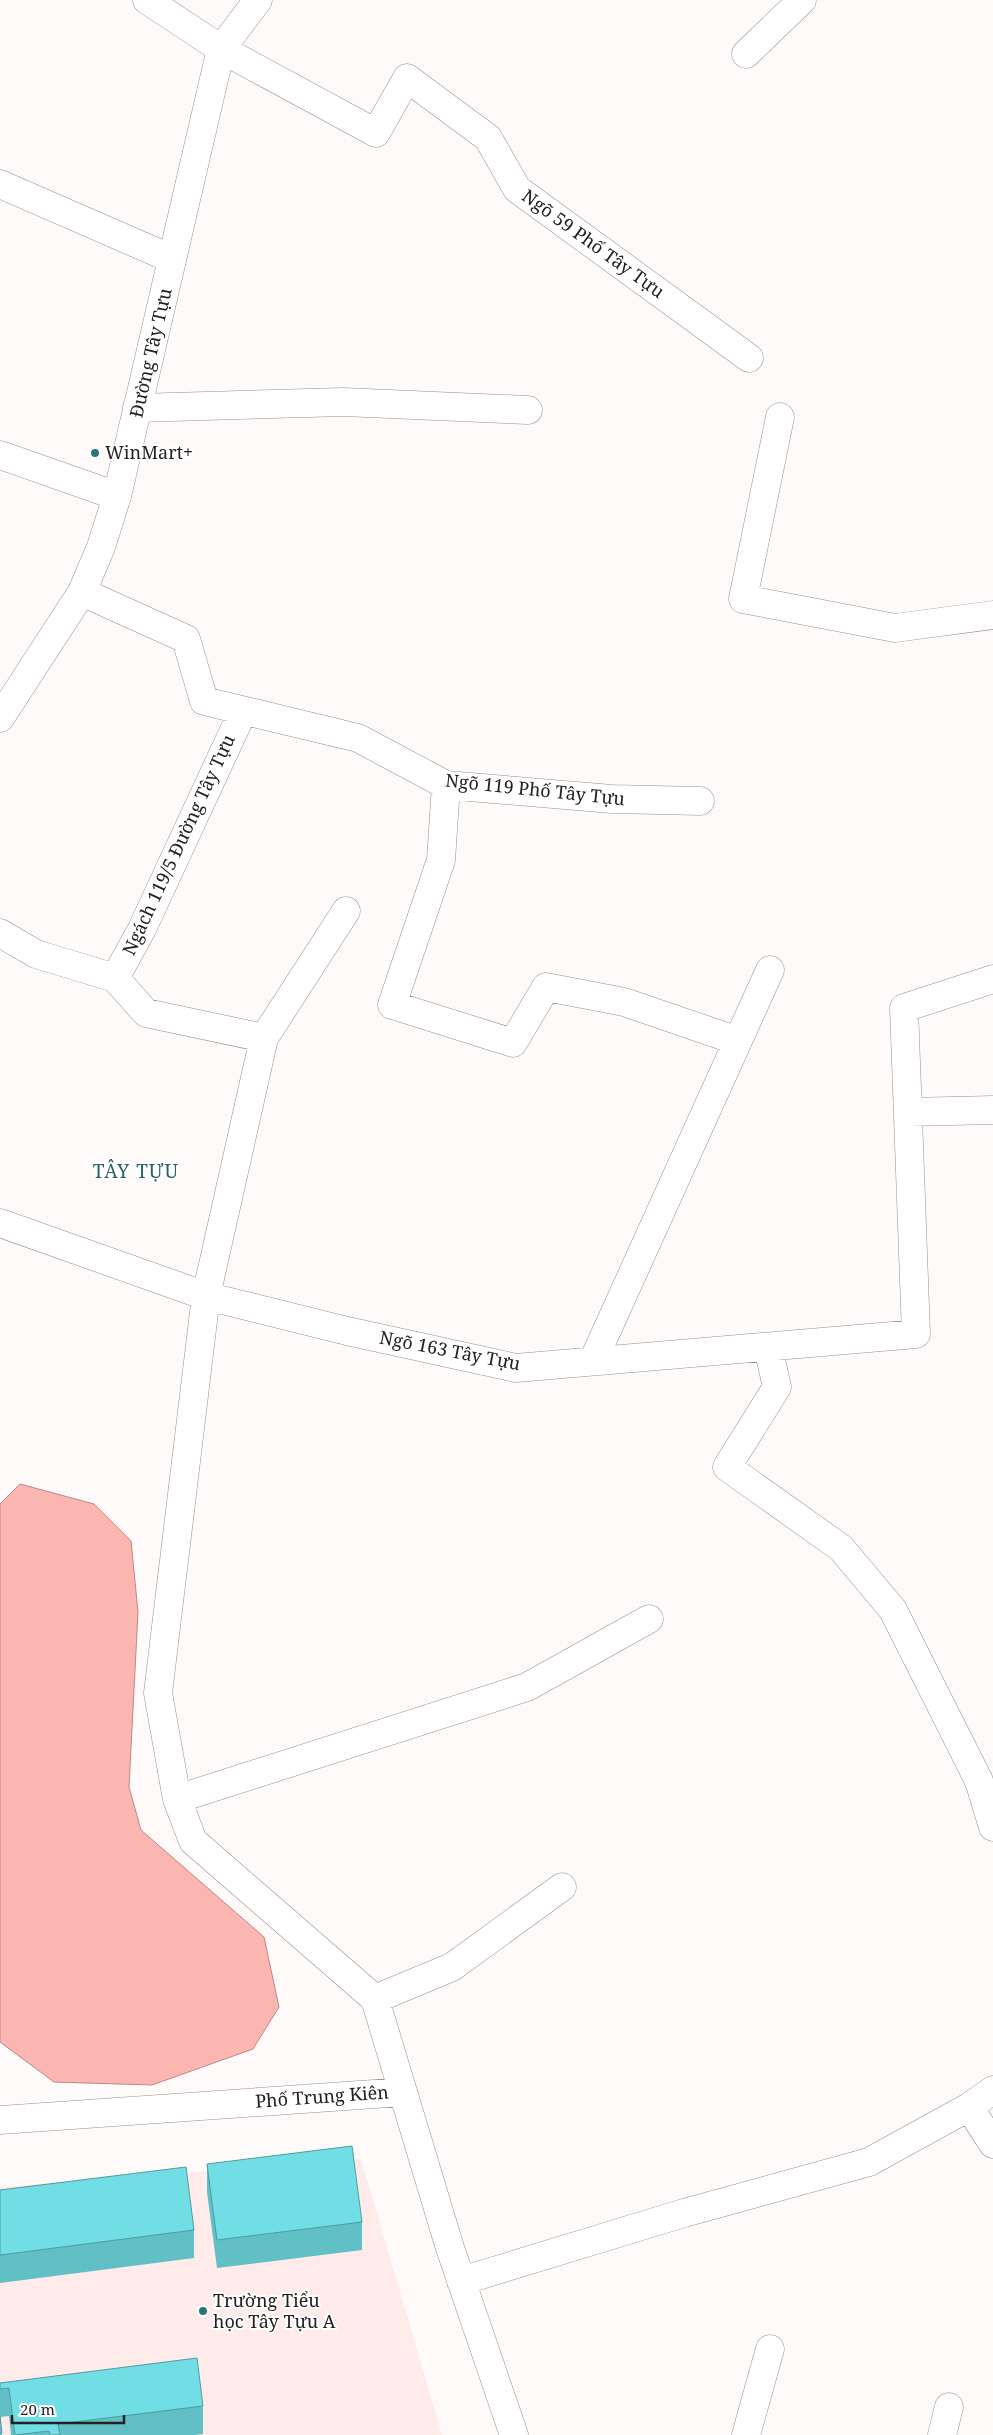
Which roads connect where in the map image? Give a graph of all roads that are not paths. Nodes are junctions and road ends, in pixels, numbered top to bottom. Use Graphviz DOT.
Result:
graph roads {
  1 [pos="147,0"];
  2 [pos="258,0"];
  3 [pos="802,0"];
  4 [pos="221,49"];
  5 [pos="746,54"];
  6 [pos="0,184"];
  7 [pos="172,259"];
  8 [pos="749,358"];
  9 [pos="138,408"];
  10 [pos="528,410"];
  11 [pos="780,417"];
  12 [pos="0,455"];
  13 [pos="117,496"];
  14 [pos="82,592"];
  15 [pos="993,615"];
  16 [pos="4,705"];
  17 [pos="243,711"];
  18 [pos="446,785"];
  19 [pos="700,801"];
  20 [pos="346,911"];
  21 [pos="0,933"];
  22 [pos="770,970"];
  23 [pos="115,978"];
  24 [pos="993,979"];
  25 [pos="264,1038"];
  26 [pos="738,1041"];
  27 [pos="993,1110"];
  28 [pos="908,1112"];
  29 [pos="0,1223"];
  30 [pos="206,1296"];
  31 [pos="768,1347"];
  32 [pos="593,1361"];
  33 [pos="649,1619"];
  34 [pos="177,1799"];
  35 [pos="993,1827"];
  36 [pos="562,1887"];
  37 [pos="375,1999"];
  38 [pos="993,2090"];
  39 [pos="403,2092"];
  40 [pos="969,2107"];
  41 [pos="0,2120"];
  42 [pos="993,2144"];
  43 [pos="461,2282"];
  44 [pos="770,2349"];
  45 [pos="949,2408"];
  46 [pos="514,2435"];
  47 [pos="746,2435"];
  48 [pos="942,2435"];
  1 -- 4 [label="street"];
  2 -- 4 [label="street"];
  3 -- 5 [label="street"];
  4 -- 7 [label="street, Đường Tây Tựu"];
  4 -- 8 [label="street, Ngõ 59 Phố Tây Tựu"];
  6 -- 7 [label="street"];
  7 -- 9 [label="street, Đường Tây Tựu"];
  9 -- 10 [label="street"];
  9 -- 13 [label="street, Đường Tây Tựu"];
  11 -- 15 [label="street"];
  12 -- 13 [label="street"];
  13 -- 14 [label="street, Đường Tây Tựu"];
  14 -- 16 [label="street, Đường Tây Tựu"];
  14 -- 17 [label="street, Ngõ 119 Phố Tây Tựu"];
  17 -- 18 [label="street, Ngõ 119 Phố Tây Tựu"];
  17 -- 23 [label="street, Ngách 119/5 Đường Tây Tựu"];
  18 -- 19 [label="street, Ngõ 119 Phố Tây Tựu"];
  18 -- 26 [label="street"];
  20 -- 25 [label="street"];
  21 -- 23 [label="street"];
  22 -- 26 [label="street"];
  23 -- 25 [label="street"];
  24 -- 28 [label="street"];
  25 -- 30 [label="street"];
  26 -- 32 [label="street"];
  27 -- 28 [label="street"];
  28 -- 31 [label="street, Ngõ 163 Tây Tựu"];
  29 -- 30 [label="street, Ngõ 163 Tây Tựu"];
  30 -- 32 [label="street, Ngõ 163 Tây Tựu"];
  30 -- 34 [label="street"];
  31 -- 32 [label="street, Ngõ 163 Tây Tựu"];
  31 -- 35 [label="street"];
  33 -- 34 [label="street"];
  34 -- 37 [label="street"];
  36 -- 37 [label="street"];
  37 -- 39 [label="street"];
  38 -- 40 [label="street"];
  39 -- 41 [label="street, Phố Trung Kiên"];
  39 -- 43 [label="street, Phố Trung Kiên"];
  40 -- 42 [label="street"];
  40 -- 43 [label="street"];
  43 -- 46 [label="street, Phố Trung Kiên"];
  44 -- 47 [label="street"];
  45 -- 48 [label="street"];
}
